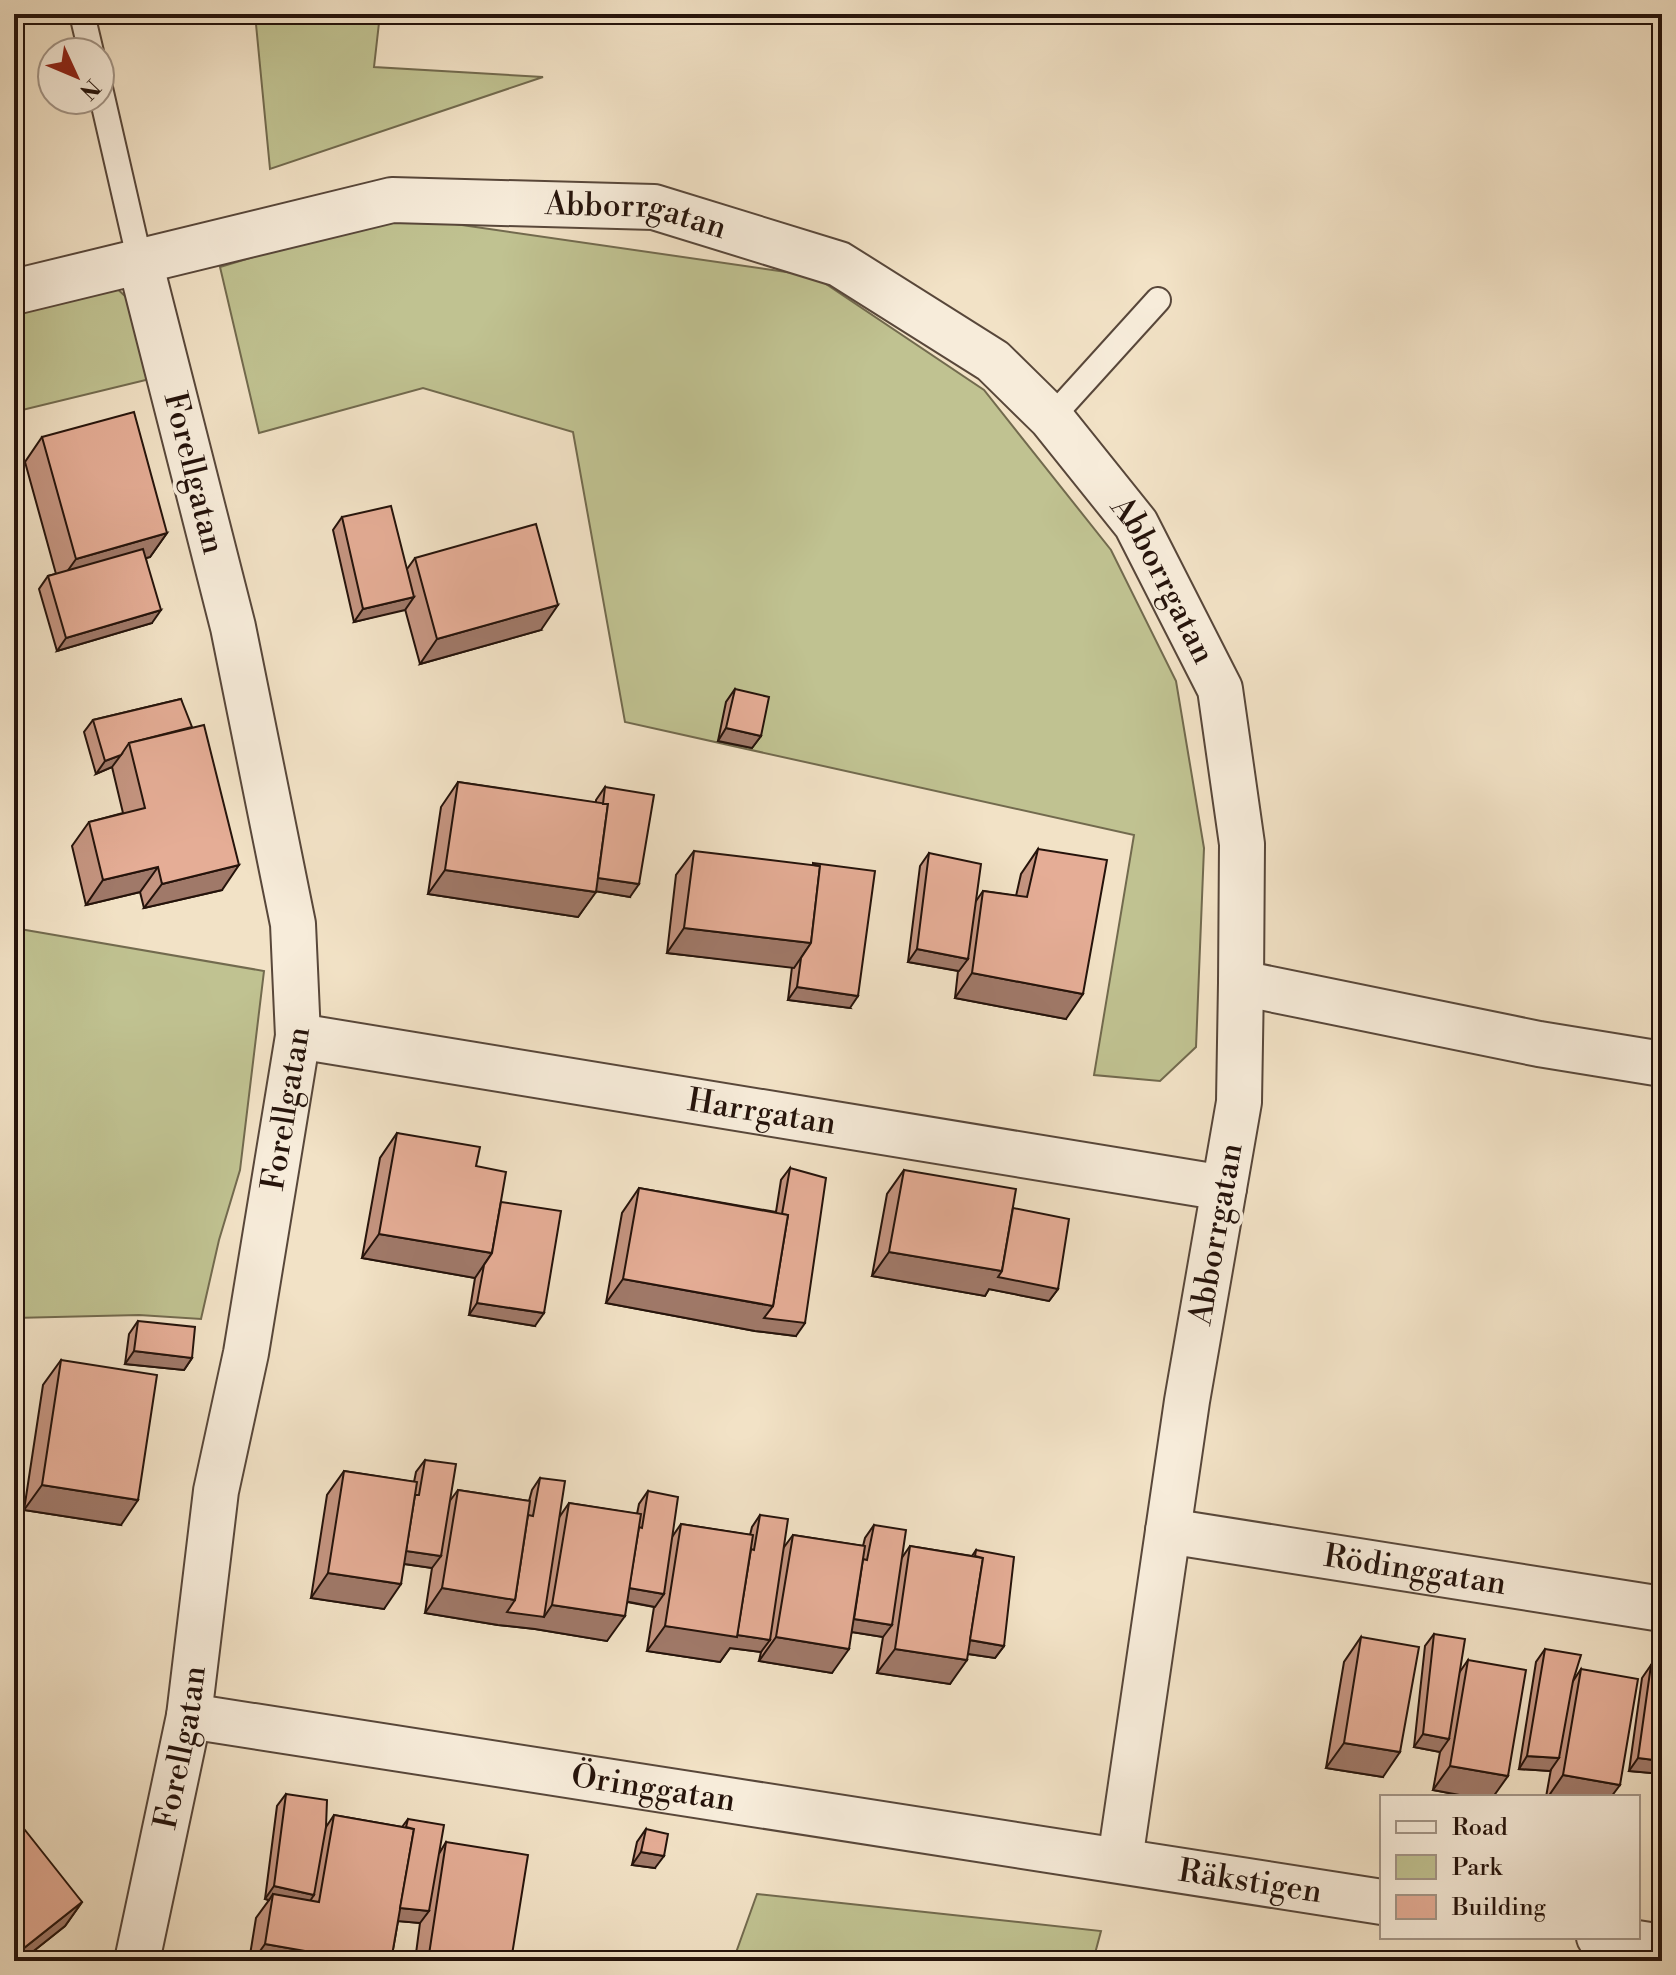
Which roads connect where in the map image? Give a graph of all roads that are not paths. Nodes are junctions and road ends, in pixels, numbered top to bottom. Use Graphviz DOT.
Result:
graph roads {
  1 [pos="82,14"];
  2 [pos="87,36"];
  3 [pos="106,116"];
  4 [pos="140,262"];
  5 [pos="14,292"];
  6 [pos="1158,300"];
  7 [pos="1051,418"];
  8 [pos="1241,983"];
  9 [pos="298,1036"];
  10 [pos="1662,1064"];
  11 [pos="1224,1188"];
  12 [pos="1168,1531"];
  13 [pos="1662,1609"];
  14 [pos="189,1716"];
  15 [pos="1120,1860"];
  16 [pos="1380,1902"];
  17 [pos="1612,1939"];
  18 [pos="1662,1947"];
  19 [pos="137,1961"];
  1 -- 2 [label="lane"];
  3 -- 4 [label="lane"];
  4 -- 5 [label="street, Abborrgatan"];
  4 -- 7 [label="street, Abborrgatan"];
  4 -- 9 [label="street, Forellgatan"];
  6 -- 7 [label="lane"];
  7 -- 8 [label="street, Abborrgatan"];
  8 -- 10 [label="street"];
  8 -- 11 [label="street, Abborrgatan"];
  9 -- 11 [label="street, Harrgatan"];
  9 -- 14 [label="street, Forellgatan"];
  11 -- 12 [label="street, Abborrgatan"];
  12 -- 13 [label="street, Rödinggatan"];
  12 -- 15 [label="street, Abborrgatan"];
  14 -- 15 [label="street, Öringgatan"];
  14 -- 19 [label="street, Forellgatan"];
  15 -- 16 [label="street, Räkstigen"];
  17 -- 18 [label="street"];
}
